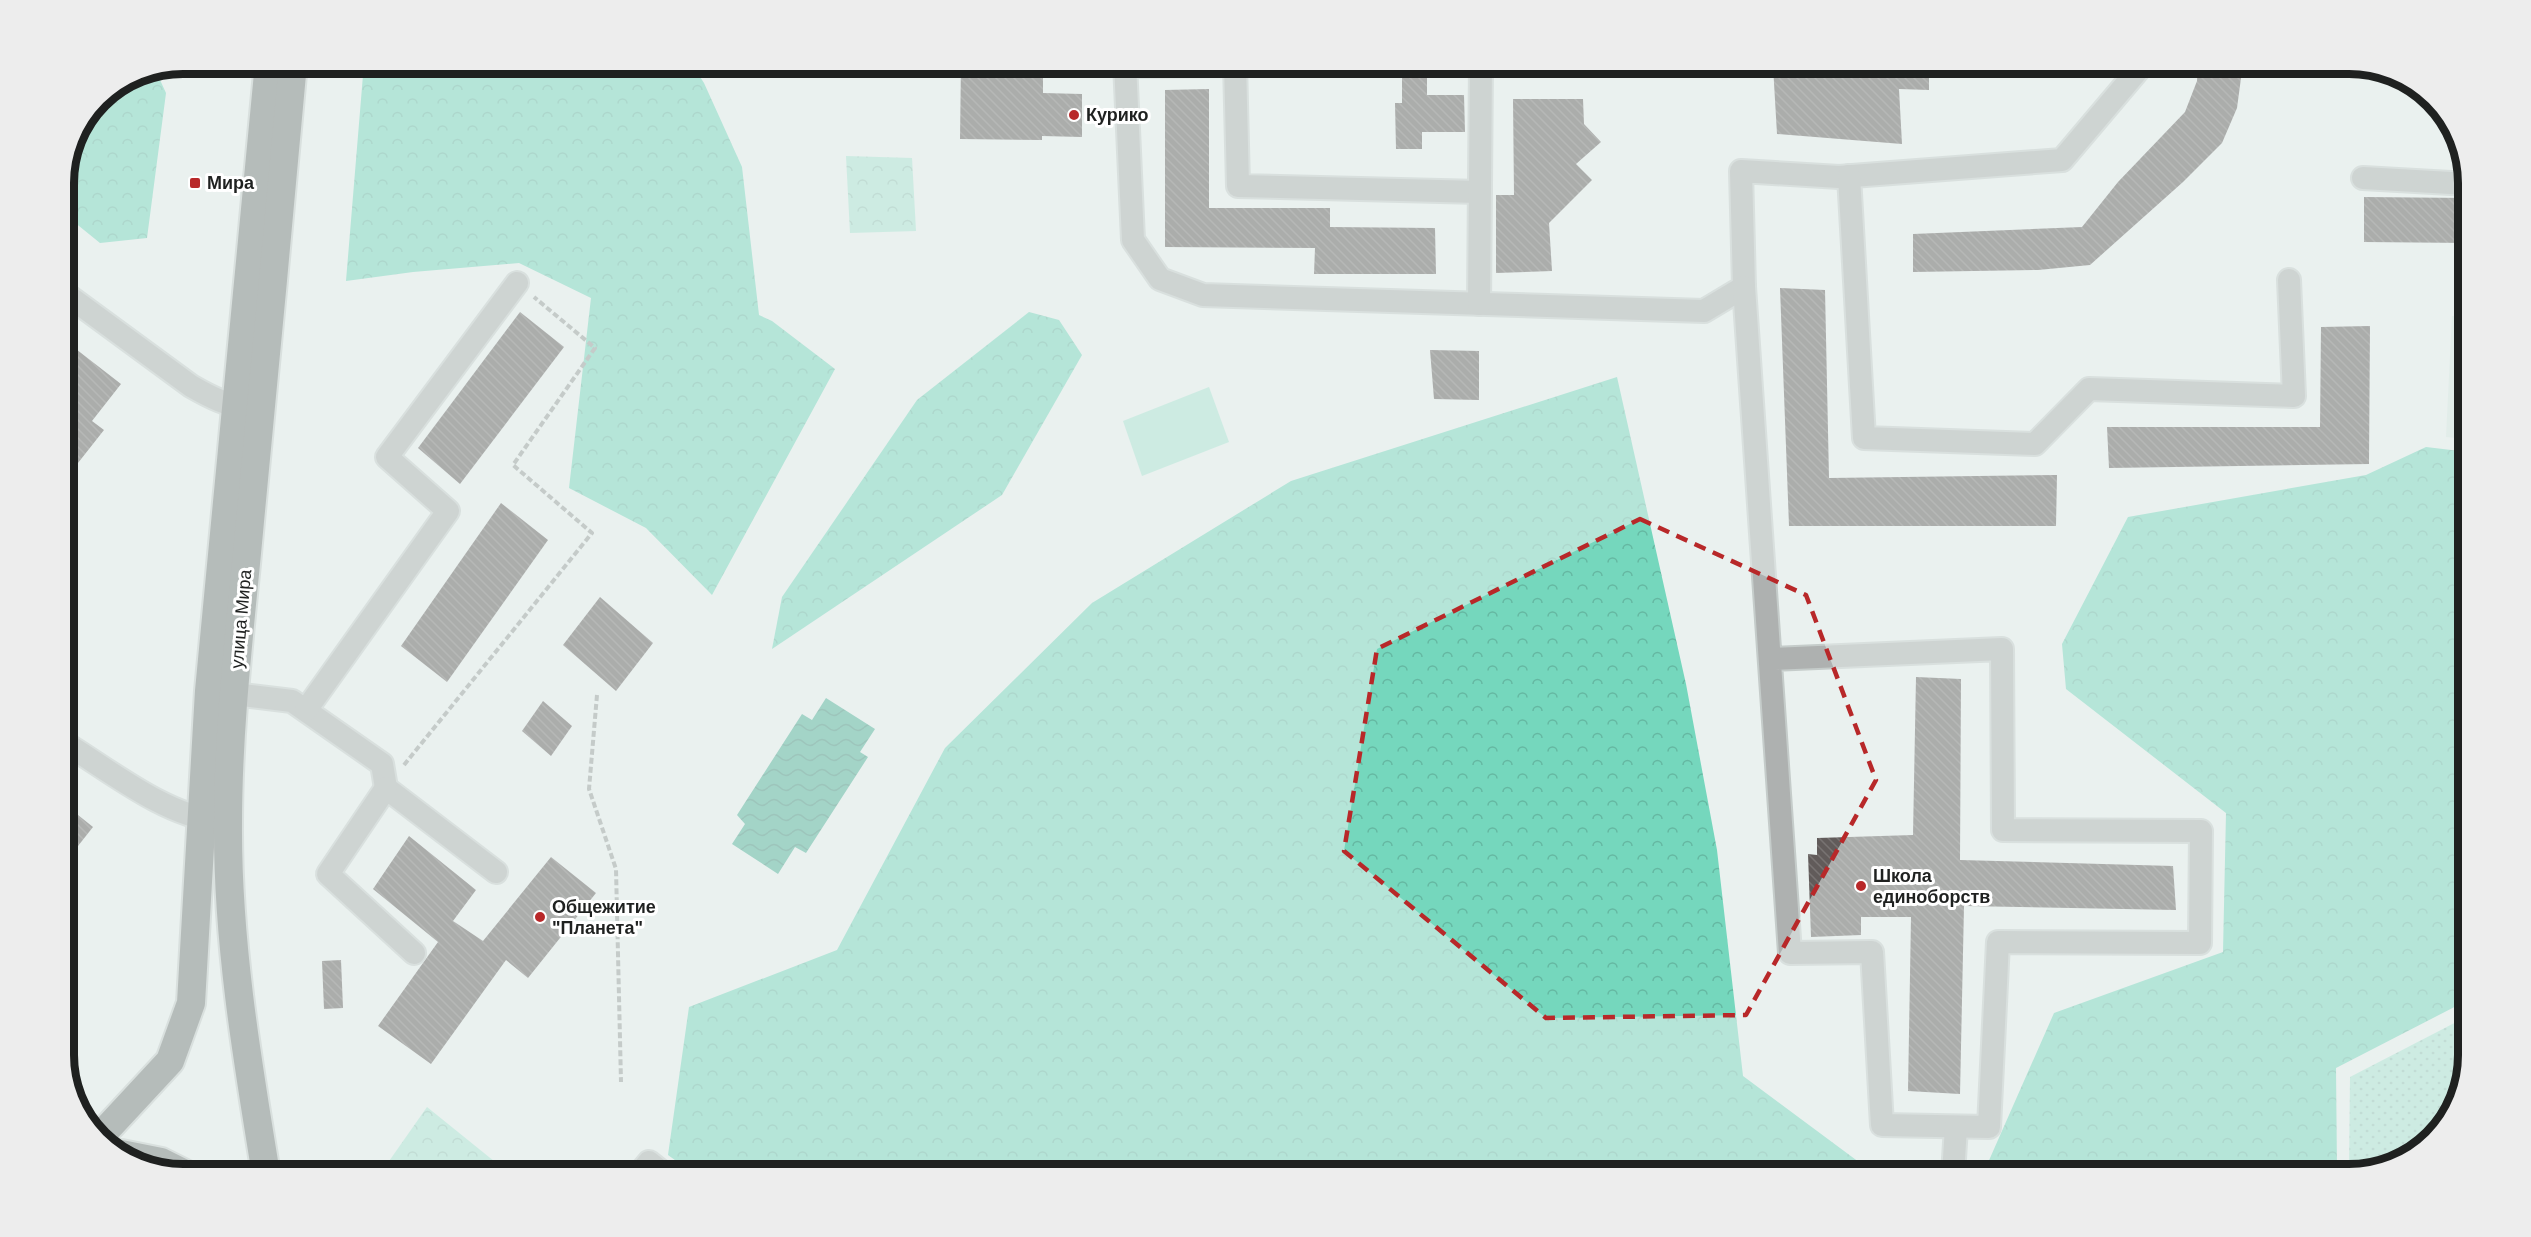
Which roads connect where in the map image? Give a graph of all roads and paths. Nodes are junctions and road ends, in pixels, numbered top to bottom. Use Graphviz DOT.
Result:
graph roads {
  1 [pos="268,74"];
  2 [pos="292,74"];
  3 [pos="1125,74"];
  4 [pos="1235,74"];
  5 [pos="1481,74"];
  6 [pos="2135,74"];
  7 [pos="1849,176"];
  8 [pos="2363,178"];
  9 [pos="2457,183"];
  10 [pos="1480,192"];
  11 [pos="2289,280"];
  12 [pos="517,283"];
  13 [pos="1744,287"];
  14 [pos="74,300"];
  15 [pos="1479,304"];
  16 [pos="249,409"];
  17 [pos="1770,659"];
  18 [pos="222,693"];
  19 [pos="597,695"];
  20 [pos="306,710"];
  21 [pos="74,749"];
  22 [pos="386,788"];
  23 [pos="214,820"];
  24 [pos="496,872"];
  25 [pos="414,953"];
  26 [pos="621,1082"];
  27 [pos="1956,1127"];
  28 [pos="105,1130"];
  29 [pos="264,1164"];
  30 [pos="1954,1164"];
  1 -- 16 [label="main road, улица Мира"];
  2 -- 16 [label="main road, улица Мира"];
  3 -- 15 [label="lane"];
  4 -- 10 [label="lane"];
  5 -- 10 [label="lane"];
  6 -- 7 [label="lane"];
  7 -- 11 [label="lane"];
  7 -- 13 [label="lane"];
  8 -- 9 [label="lane"];
  10 -- 15 [label="lane"];
  12 -- 20 [label="lane"];
  12 -- 22 [label="path"];
  13 -- 15 [label="lane"];
  13 -- 17 [label="lane"];
  14 -- 16 [label="lane"];
  16 -- 18 [label="main road, улица Мира"];
  17 -- 27 [label="lane"];
  17 -- 27 [label="lane"];
  18 -- 20 [label="lane"];
  18 -- 23 [label="main road, улица Мира"];
  19 -- 26 [label="path"];
  20 -- 22 [label="lane"];
  21 -- 23 [label="lane"];
  22 -- 24 [label="lane"];
  22 -- 25 [label="lane"];
  23 -- 28 [label="main road, улица Мира"];
  23 -- 29 [label="main road, улица Мира"];
  27 -- 30 [label="lane"];
}
